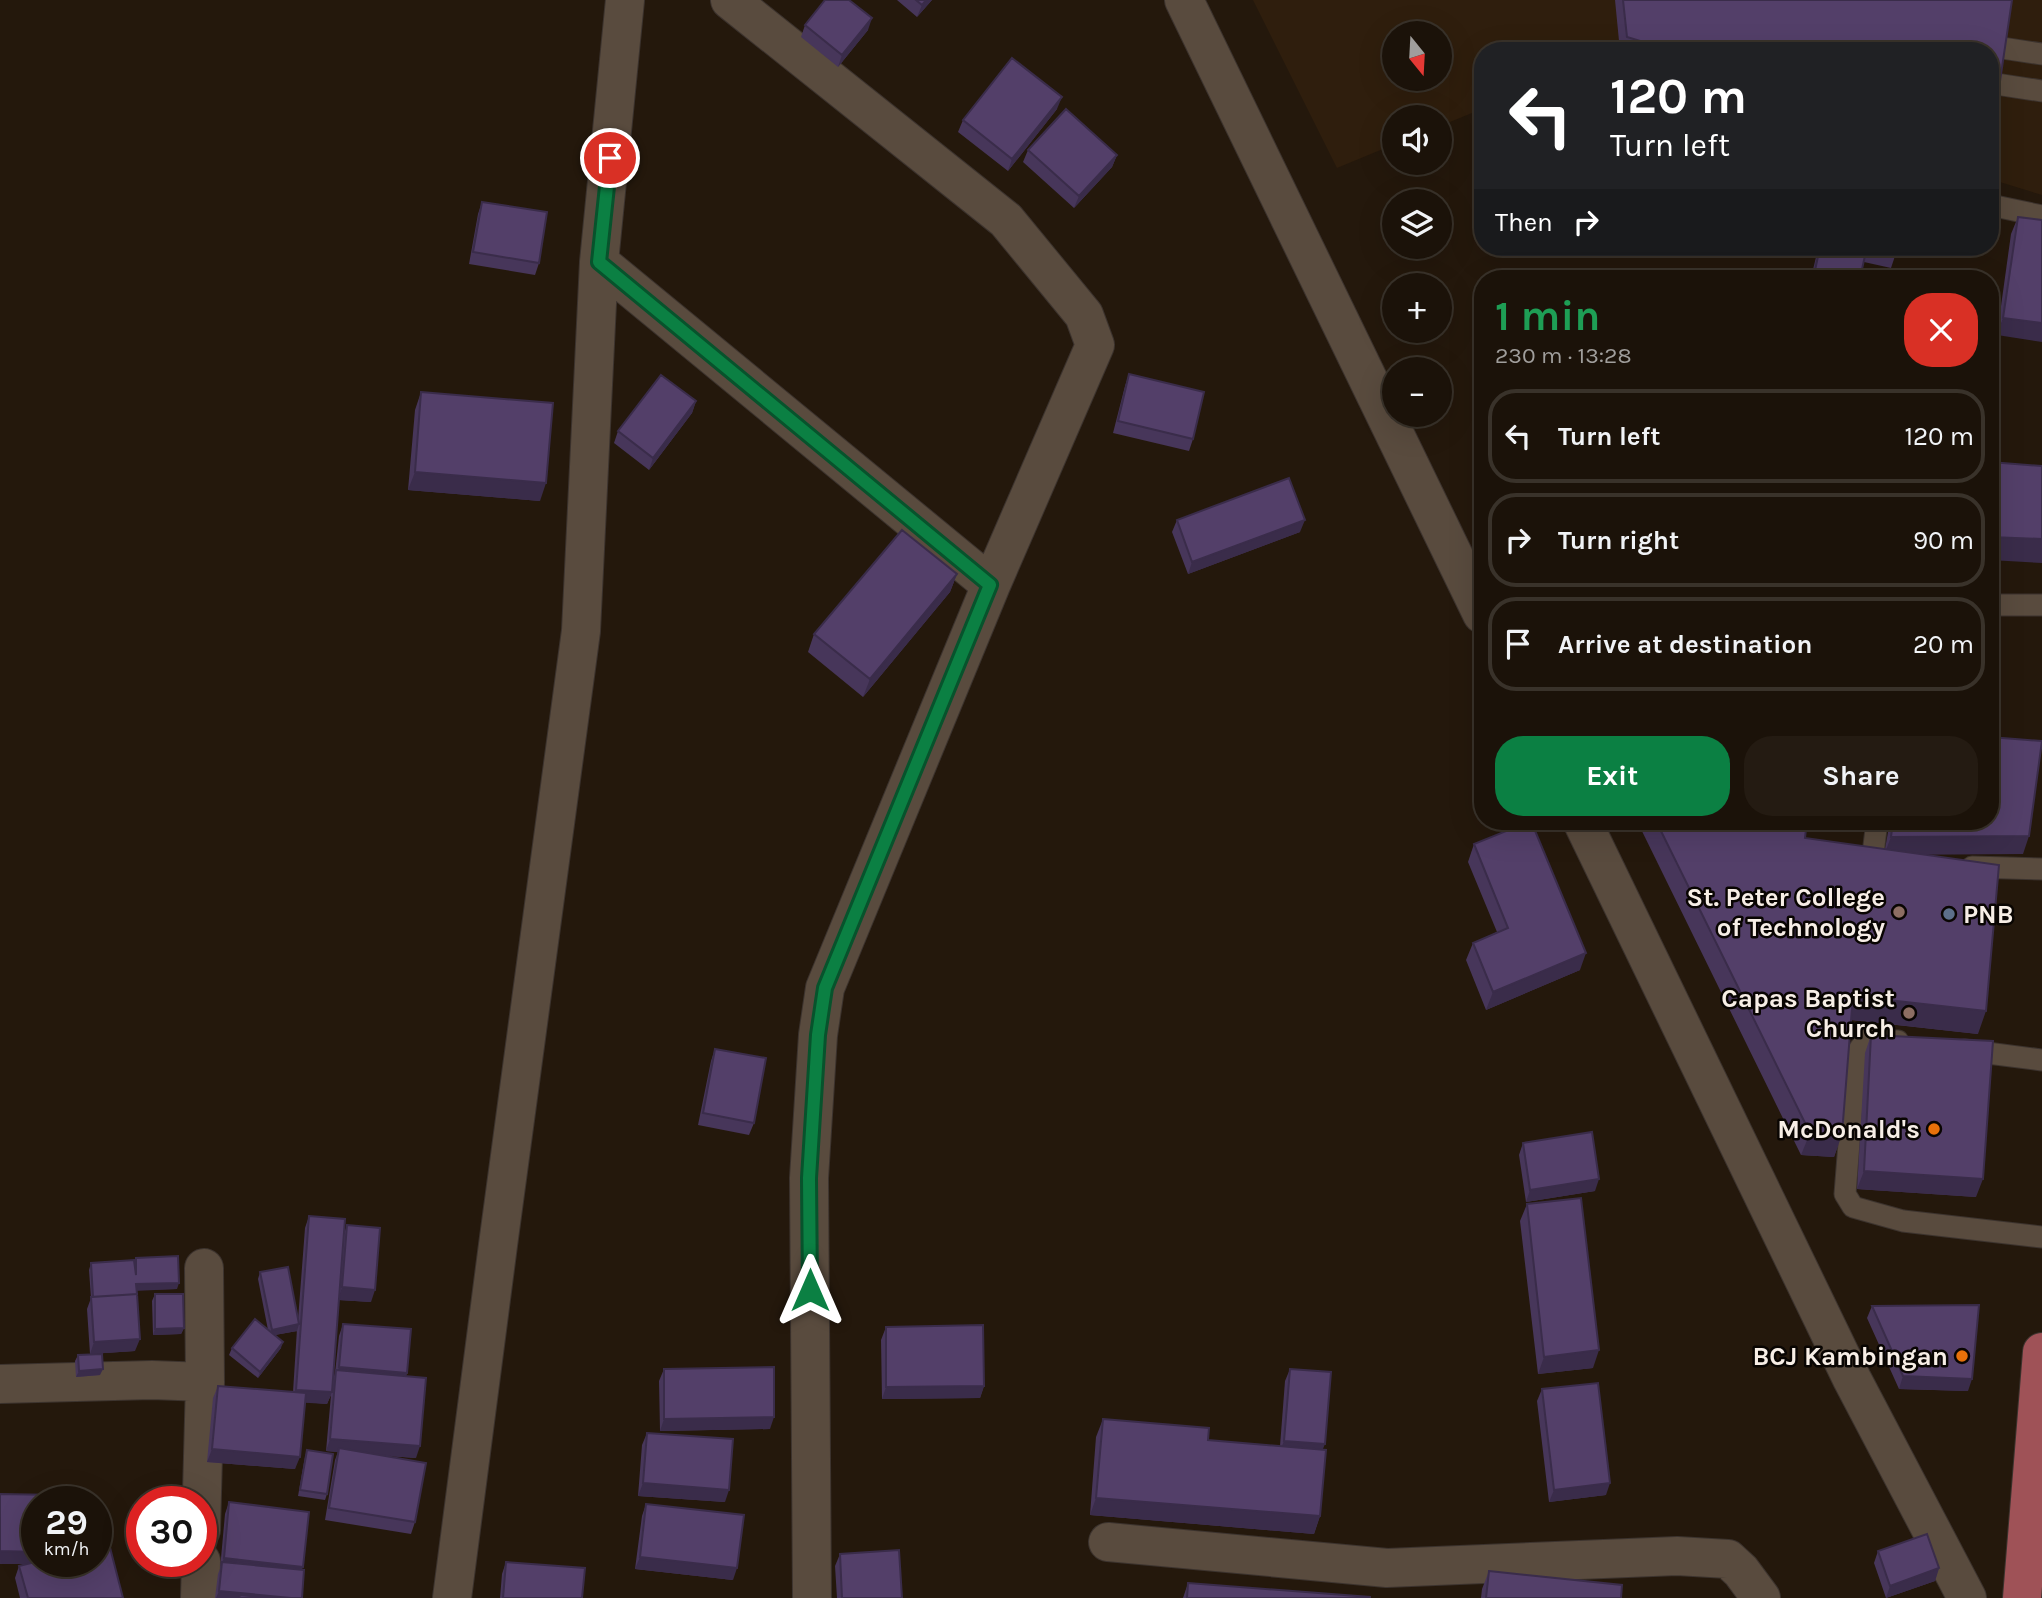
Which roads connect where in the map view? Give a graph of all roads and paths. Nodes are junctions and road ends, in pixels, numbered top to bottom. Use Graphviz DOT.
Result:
graph roads {
  1 [pos="625,0"];
  2 [pos="730,0"];
  3 [pos="1184,0"];
  4 [pos="2001,48"];
  5 [pos="2042,54"];
  6 [pos="1999,84"];
  7 [pos="2042,91"];
  8 [pos="1999,207"];
  9 [pos="2042,216"];
  10 [pos="599,262"];
  11 [pos="990,585"];
  12 [pos="1474,598"];
  13 [pos="1999,604"];
  14 [pos="2042,605"];
  15 [pos="1586,830"];
  16 [pos="1876,830"];
  17 [pos="1904,862"];
  18 [pos="1945,865"];
  19 [pos="2042,869"];
  20 [pos="1913,1043"];
  21 [pos="1939,1046"];
  22 [pos="2042,1060"];
  23 [pos="2042,1237"];
  24 [pos="204,1268"];
  25 [pos="2042,1352"];
  26 [pos="205,1382"];
  27 [pos="0,1384"];
  28 [pos="202,1486"];
  29 [pos="1108,1542"];
  30 [pos="201,1577"];
  31 [pos="200,1598"];
  32 [pos="452,1598"];
  33 [pos="812,1598"];
  34 [pos="1761,1598"];
  35 [pos="1967,1598"];
  36 [pos="2021,1598"];
  1 -- 10 [label="street"];
  2 -- 11 [label="street"];
  3 -- 12 [label="street"];
  4 -- 5 [label="lane"];
  6 -- 7 [label="lane"];
  8 -- 9 [label="lane"];
  10 -- 11 [label="street"];
  10 -- 32 [label="street"];
  11 -- 33 [label="street"];
  13 -- 14 [label="lane"];
  15 -- 35 [label="street"];
  16 -- 17 [label="lane"];
  18 -- 19 [label="lane"];
  20 -- 23 [label="lane"];
  21 -- 22 [label="lane"];
  24 -- 26 [label="street"];
  25 -- 36 [label="main road"];
  26 -- 27 [label="street"];
  26 -- 28 [label="street"];
  29 -- 34 [label="street"];
  30 -- 31 [label="street"];
}
